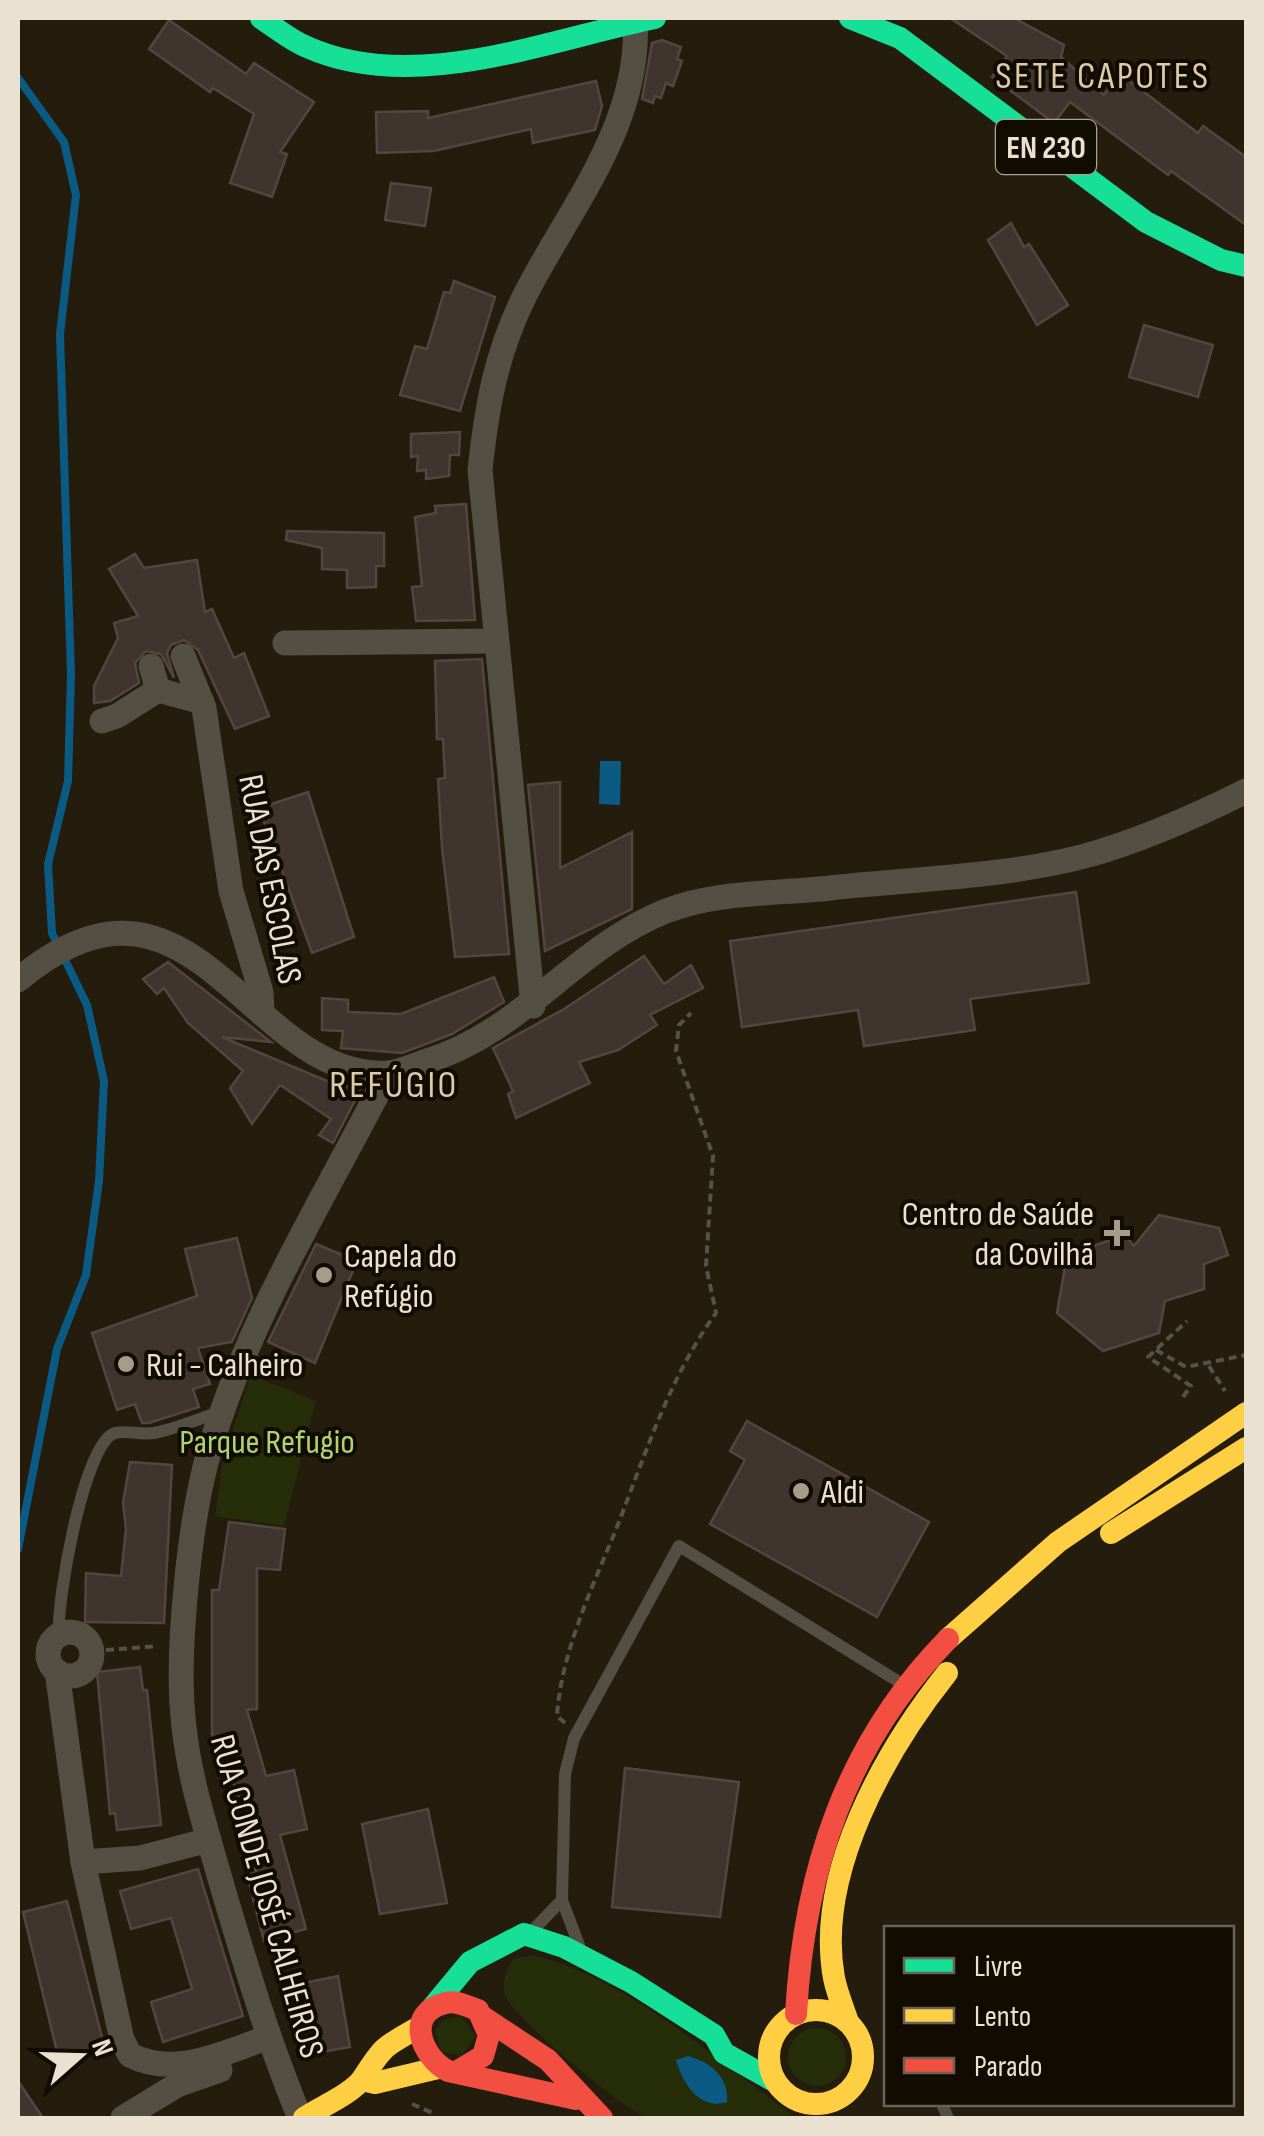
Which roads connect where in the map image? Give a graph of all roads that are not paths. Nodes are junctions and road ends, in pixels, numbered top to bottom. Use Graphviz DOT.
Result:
graph roads {
  1 [pos="261,18"];
  2 [pos="850,18"];
  3 [pos="642,19"];
  4 [pos="1246,266"];
  5 [pos="496,641"];
  6 [pos="285,643"];
  7 [pos="184,656"];
  8 [pos="202,702"];
  9 [pos="102,721"];
  10 [pos="1246,791"];
  11 [pos="18,980"];
  12 [pos="533,1006"];
  13 [pos="262,1011"];
  14 [pos="388,1073"];
  15 [pos="222,1411"];
  16 [pos="1246,1413"];
  17 [pos="1246,1448"];
  18 [pos="58,1635"];
  19 [pos="57,1672"];
  20 [pos="906,1686"];
  21 [pos="209,1840"];
  22 [pos="82,1862"];
  23 [pos="562,1900"];
  24 [pos="524,1934"];
  25 [pos="492,1952"];
  26 [pos="587,1958"];
  27 [pos="480,2013"];
  28 [pos="425,2018"];
  29 [pos="788,2019"];
  30 [pos="848,2022"];
  31 [pos="732,2034"];
  32 [pos="258,2041"];
  33 [pos="448,2070"];
  34 [pos="362,2080"];
  35 [pos="774,2080"];
  36 [pos="857,2080"];
  37 [pos="576,2099"];
  38 [pos="798,2102"];
  39 [pos="865,2108"];
  40 [pos="331,2110"];
  41 [pos="123,2118"];
  42 [pos="302,2118"];
  43 [pos="602,2118"];
  44 [pos="815,2118"];
  1 -- 3 [label="main road"];
  2 -- 4 [label="main road, EN 230"];
  3 -- 5 [label="street"];
  5 -- 6 [label="street"];
  5 -- 12 [label="street"];
  7 -- 8 [label="street, RUA DAS ESCOLAS"];
  8 -- 9 [label="street"];
  8 -- 13 [label="street, RUA DAS ESCOLAS"];
  10 -- 12 [label="street"];
  11 -- 13 [label="street"];
  12 -- 14 [label="street"];
  13 -- 14 [label="street"];
  14 -- 15 [label="street, RUA CONDE JOSÉ CALHEIROS"];
  15 -- 18 [label="lane"];
  15 -- 21 [label="street, RUA CONDE JOSÉ CALHEIROS"];
  16 -- 20 [label="main road"];
  17 -- 30 [label="main road"];
  18 -- 19 [label="street"];
  18 -- 19 [label="street"];
  19 -- 22 [label="street"];
  20 -- 23 [label="lane"];
  20 -- 29 [label="main road"];
  21 -- 22 [label="street"];
  21 -- 32 [label="street, RUA CONDE JOSÉ CALHEIROS"];
  22 -- 32 [label="street"];
  23 -- 24 [label="lane"];
  23 -- 26 [label="lane"];
  24 -- 25 [label="main road"];
  24 -- 26 [label="main road"];
  25 -- 27 [label="main road"];
  25 -- 28 [label="main road"];
  26 -- 31 [label="main road"];
  27 -- 28 [label="main road"];
  27 -- 33 [label="main road"];
  27 -- 37 [label="main road"];
  28 -- 33 [label="main road"];
  28 -- 34 [label="main road"];
  29 -- 30 [label="main road"];
  29 -- 31 [label="main road"];
  29 -- 35 [label="main road"];
  30 -- 36 [label="main road"];
  31 -- 35 [label="main road"];
  32 -- 41 [label="street"];
  32 -- 42 [label="street, RUA CONDE JOSÉ CALHEIROS"];
  33 -- 34 [label="main road"];
  33 -- 37 [label="main road"];
  34 -- 40 [label="main road"];
  35 -- 38 [label="main road"];
  36 -- 38 [label="main road"];
  36 -- 39 [label="main road"];
  37 -- 43 [label="main road"];
  38 -- 44 [label="main road"];
  40 -- 42 [label="main road"];
}
